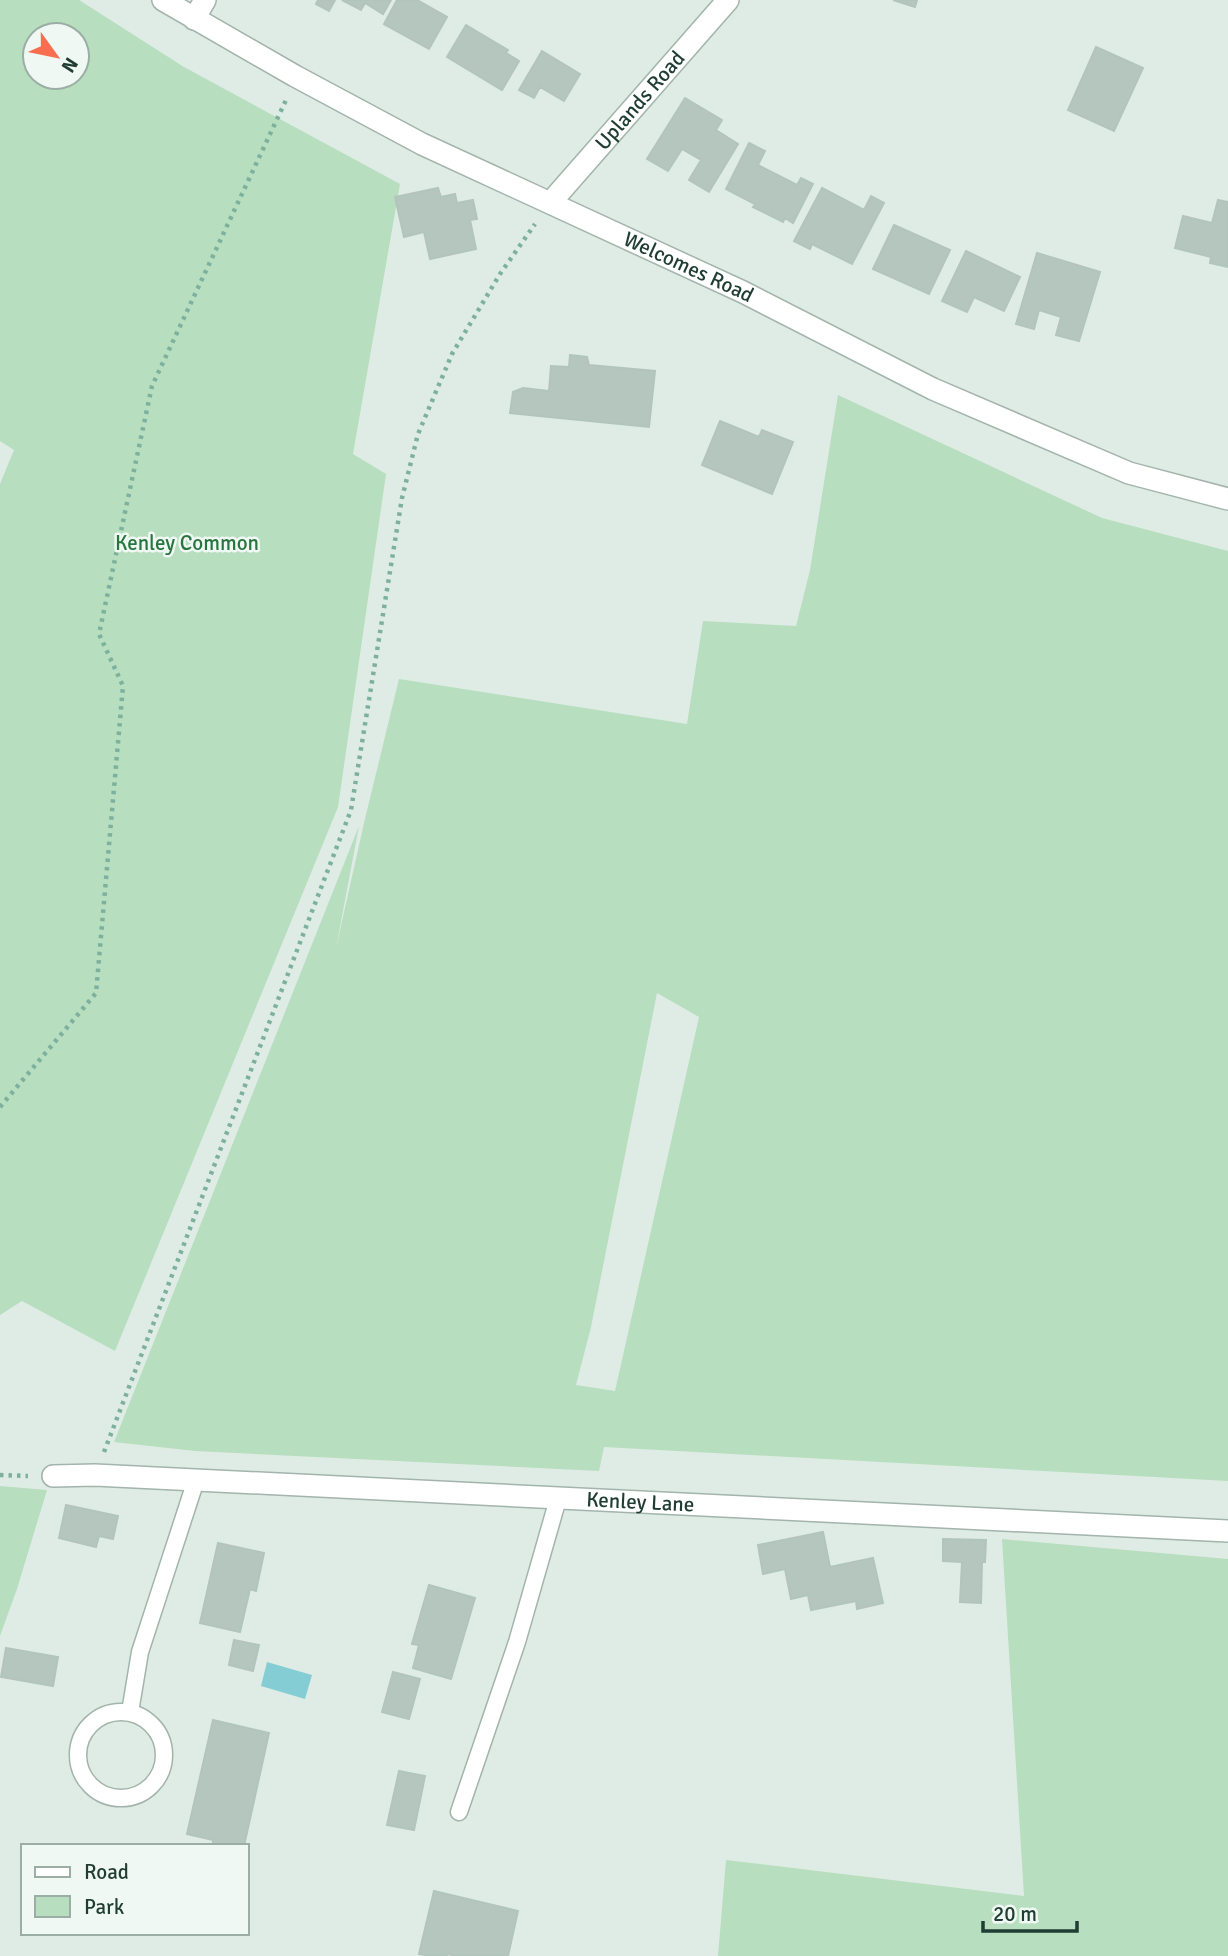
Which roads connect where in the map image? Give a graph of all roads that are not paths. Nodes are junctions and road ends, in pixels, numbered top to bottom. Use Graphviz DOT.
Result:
graph roads {
  1 [pos="163,0"];
  2 [pos="205,0"];
  3 [pos="728,0"];
  4 [pos="194,19"];
  5 [pos="551,202"];
  6 [pos="1228,499"];
  7 [pos="53,1476"];
  8 [pos="196,1480"];
  9 [pos="558,1499"];
  10 [pos="1228,1531"];
  11 [pos="130,1712"];
  12 [pos="459,1812"];
  1 -- 4 [label="street, Welcomes Road"];
  2 -- 4 [label="street"];
  3 -- 5 [label="street, Uplands Road"];
  4 -- 5 [label="street, Welcomes Road"];
  5 -- 6 [label="street, Welcomes Road"];
  7 -- 8 [label="street, Kenley Lane"];
  8 -- 9 [label="street, Kenley Lane"];
  8 -- 11 [label="lane"];
  9 -- 10 [label="street, Kenley Lane"];
  9 -- 12 [label="lane"];
  11 -- 11 [label="lane"];
}
